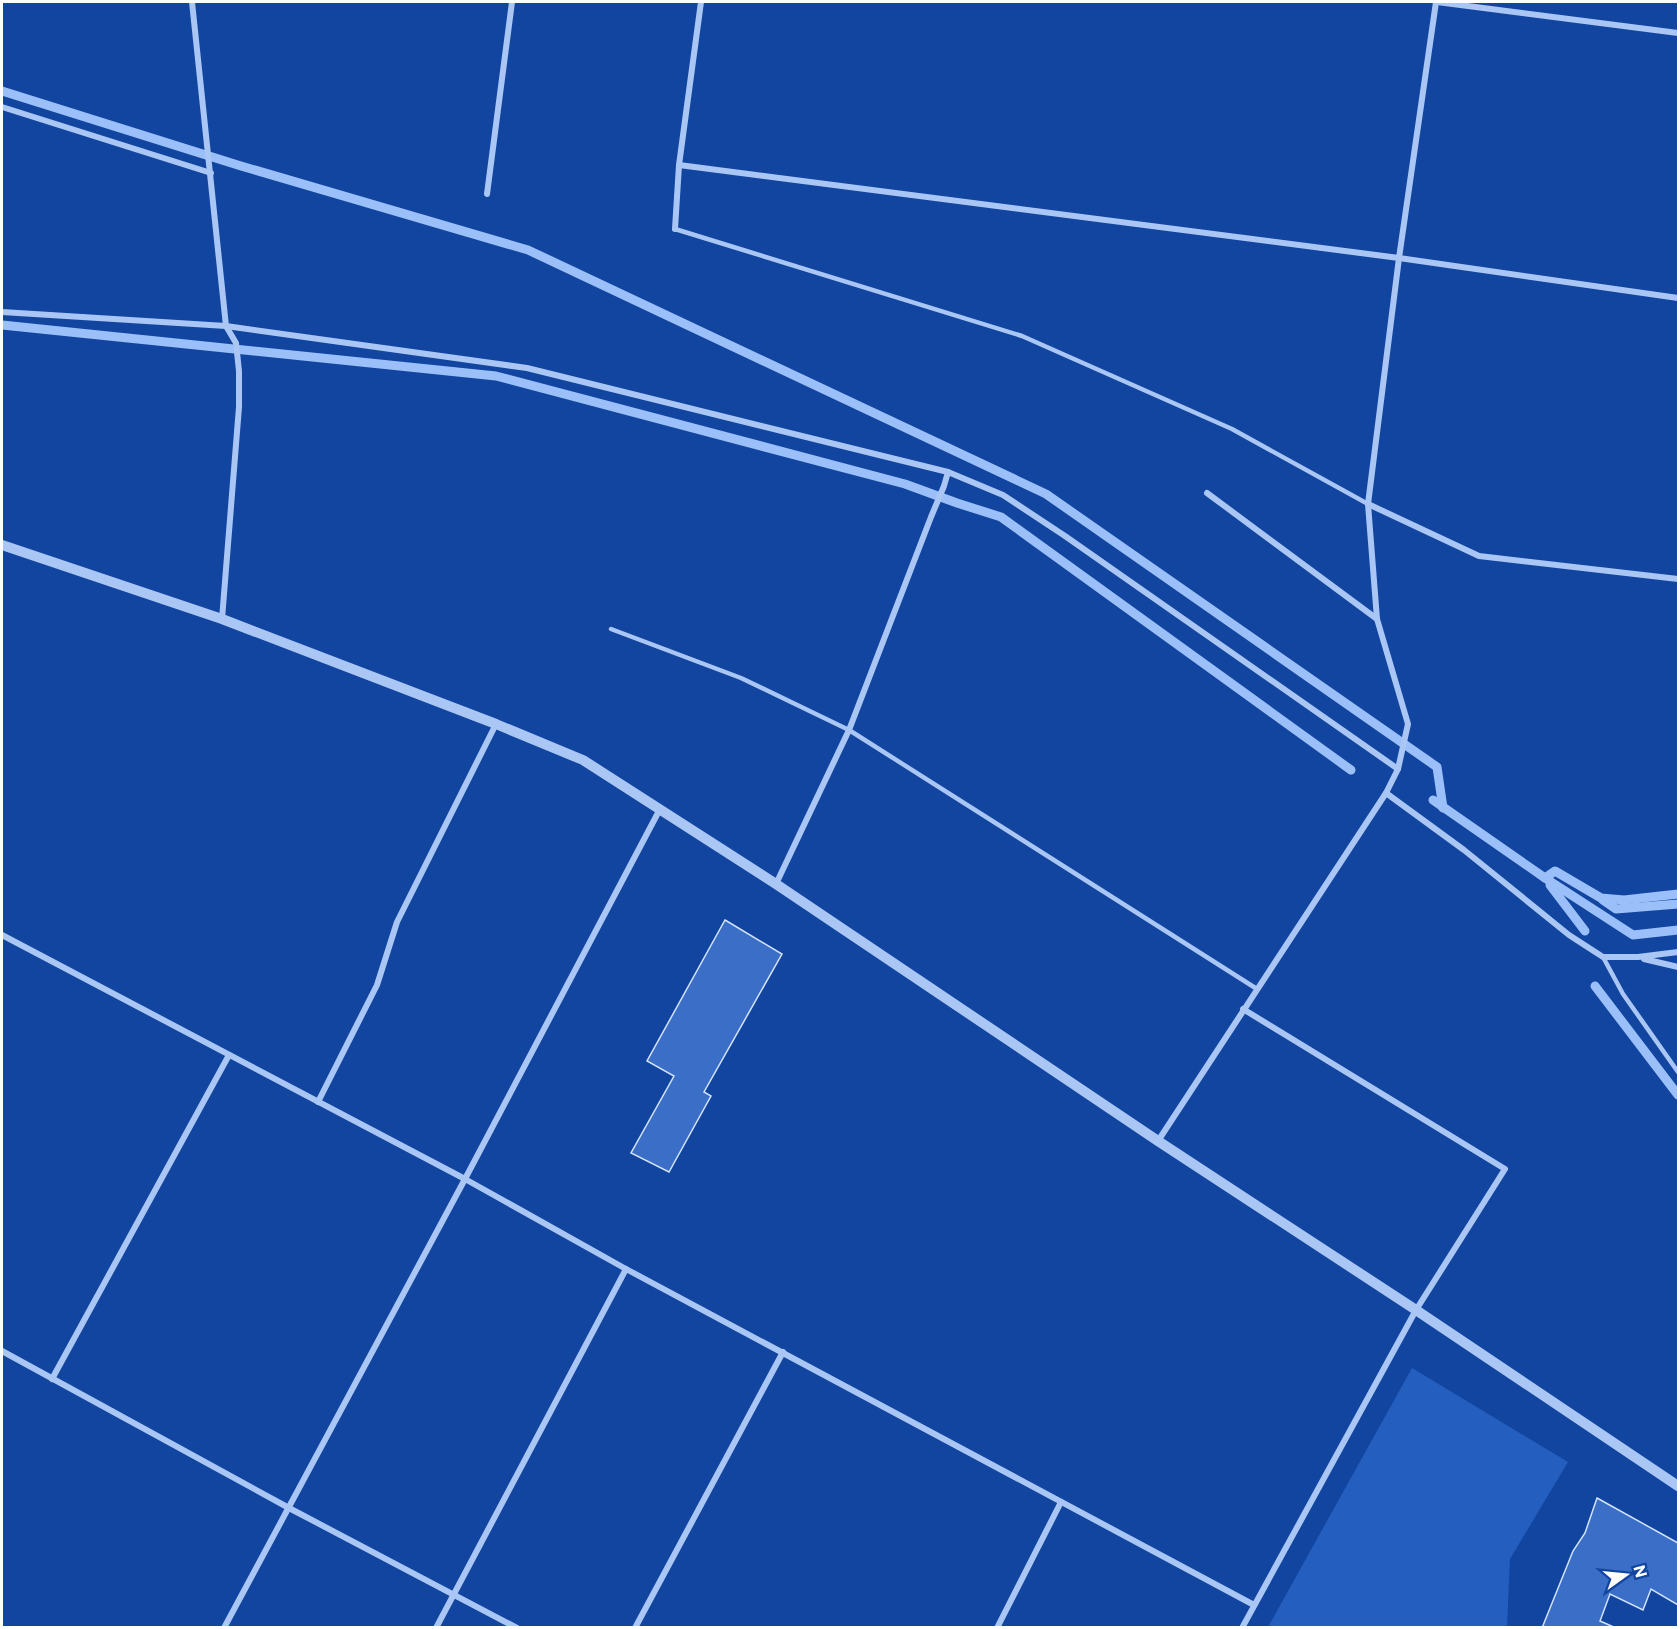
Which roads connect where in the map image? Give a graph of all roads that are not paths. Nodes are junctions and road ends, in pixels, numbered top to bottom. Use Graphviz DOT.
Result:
graph roads {
  1 [pos="192,2"];
  2 [pos="512,2"];
  3 [pos="701,2"];
  4 [pos="1437,2"];
  5 [pos="1678,33"];
  6 [pos="2,107"];
  7 [pos="679,165"];
  8 [pos="211,173"];
  9 [pos="487,194"];
  10 [pos="675,229"];
  11 [pos="1399,258"];
  12 [pos="1678,298"];
  13 [pos="2,312"];
  14 [pos="226,326"];
  15 [pos="948,472"];
  16 [pos="1207,493"];
  17 [pos="1368,504"];
  18 [pos="2,545"];
  19 [pos="1678,579"];
  20 [pos="1377,618"];
  21 [pos="222,619"];
  22 [pos="611,629"];
  23 [pos="496,724"];
  24 [pos="849,730"];
  25 [pos="1398,769"];
  26 [pos="1386,793"];
  27 [pos="660,809"];
  28 [pos="776,884"];
  29 [pos="2,936"];
  30 [pos="1678,952"];
  31 [pos="1604,957"];
  32 [pos="1638,957"];
  33 [pos="1678,967"];
  34 [pos="1257,989"];
  35 [pos="1243,1009"];
  36 [pos="229,1054"];
  37 [pos="1678,1072"];
  38 [pos="318,1102"];
  39 [pos="1158,1141"];
  40 [pos="465,1179"];
  41 [pos="626,1269"];
  42 [pos="1416,1310"];
  43 [pos="2,1351"];
  44 [pos="783,1352"];
  45 [pos="52,1379"];
  46 [pos="1678,1486"];
  47 [pos="1061,1502"];
  48 [pos="289,1508"];
  49 [pos="454,1594"];
  50 [pos="1254,1605"];
  51 [pos="224,1628"];
  52 [pos="436,1628"];
  53 [pos="517,1628"];
  54 [pos="635,1628"];
  55 [pos="997,1628"];
  56 [pos="1242,1628"];
  1 -- 8 [label="street"];
  2 -- 9 [label="street"];
  3 -- 7 [label="street"];
  4 -- 5 [label="street"];
  4 -- 11 [label="street"];
  6 -- 8 [label="street"];
  7 -- 10 [label="street"];
  7 -- 11 [label="street"];
  8 -- 14 [label="street"];
  10 -- 17 [label="lane"];
  11 -- 12 [label="street"];
  11 -- 17 [label="street"];
  13 -- 14 [label="street"];
  14 -- 15 [label="street"];
  14 -- 21 [label="street"];
  15 -- 24 [label="street"];
  15 -- 25 [label="street"];
  16 -- 20 [label="street"];
  17 -- 19 [label="street"];
  17 -- 20 [label="street"];
  18 -- 21 [label="street"];
  20 -- 25 [label="street"];
  21 -- 23 [label="street"];
  22 -- 24 [label="lane"];
  23 -- 27 [label="street"];
  23 -- 38 [label="street"];
  24 -- 28 [label="street"];
  24 -- 34 [label="lane"];
  25 -- 26 [label="street"];
  26 -- 31 [label="street"];
  26 -- 34 [label="street"];
  27 -- 28 [label="street"];
  27 -- 40 [label="street"];
  28 -- 39 [label="street"];
  29 -- 36 [label="street"];
  30 -- 32 [label="street"];
  31 -- 32 [label="street"];
  31 -- 37 [label="lane"];
  32 -- 33 [label="street"];
  34 -- 35 [label="street"];
  35 -- 39 [label="street"];
  35 -- 42 [label="street"];
  36 -- 38 [label="street"];
  36 -- 45 [label="street"];
  38 -- 40 [label="street"];
  39 -- 42 [label="street"];
  40 -- 41 [label="street"];
  40 -- 48 [label="street"];
  41 -- 44 [label="street"];
  41 -- 49 [label="street"];
  42 -- 46 [label="street"];
  42 -- 50 [label="street"];
  43 -- 45 [label="street"];
  44 -- 47 [label="street"];
  44 -- 54 [label="street"];
  45 -- 48 [label="street"];
  47 -- 50 [label="street"];
  47 -- 55 [label="street"];
  48 -- 49 [label="street"];
  48 -- 51 [label="street"];
  49 -- 52 [label="street"];
  49 -- 53 [label="street"];
  50 -- 56 [label="street"];
}
